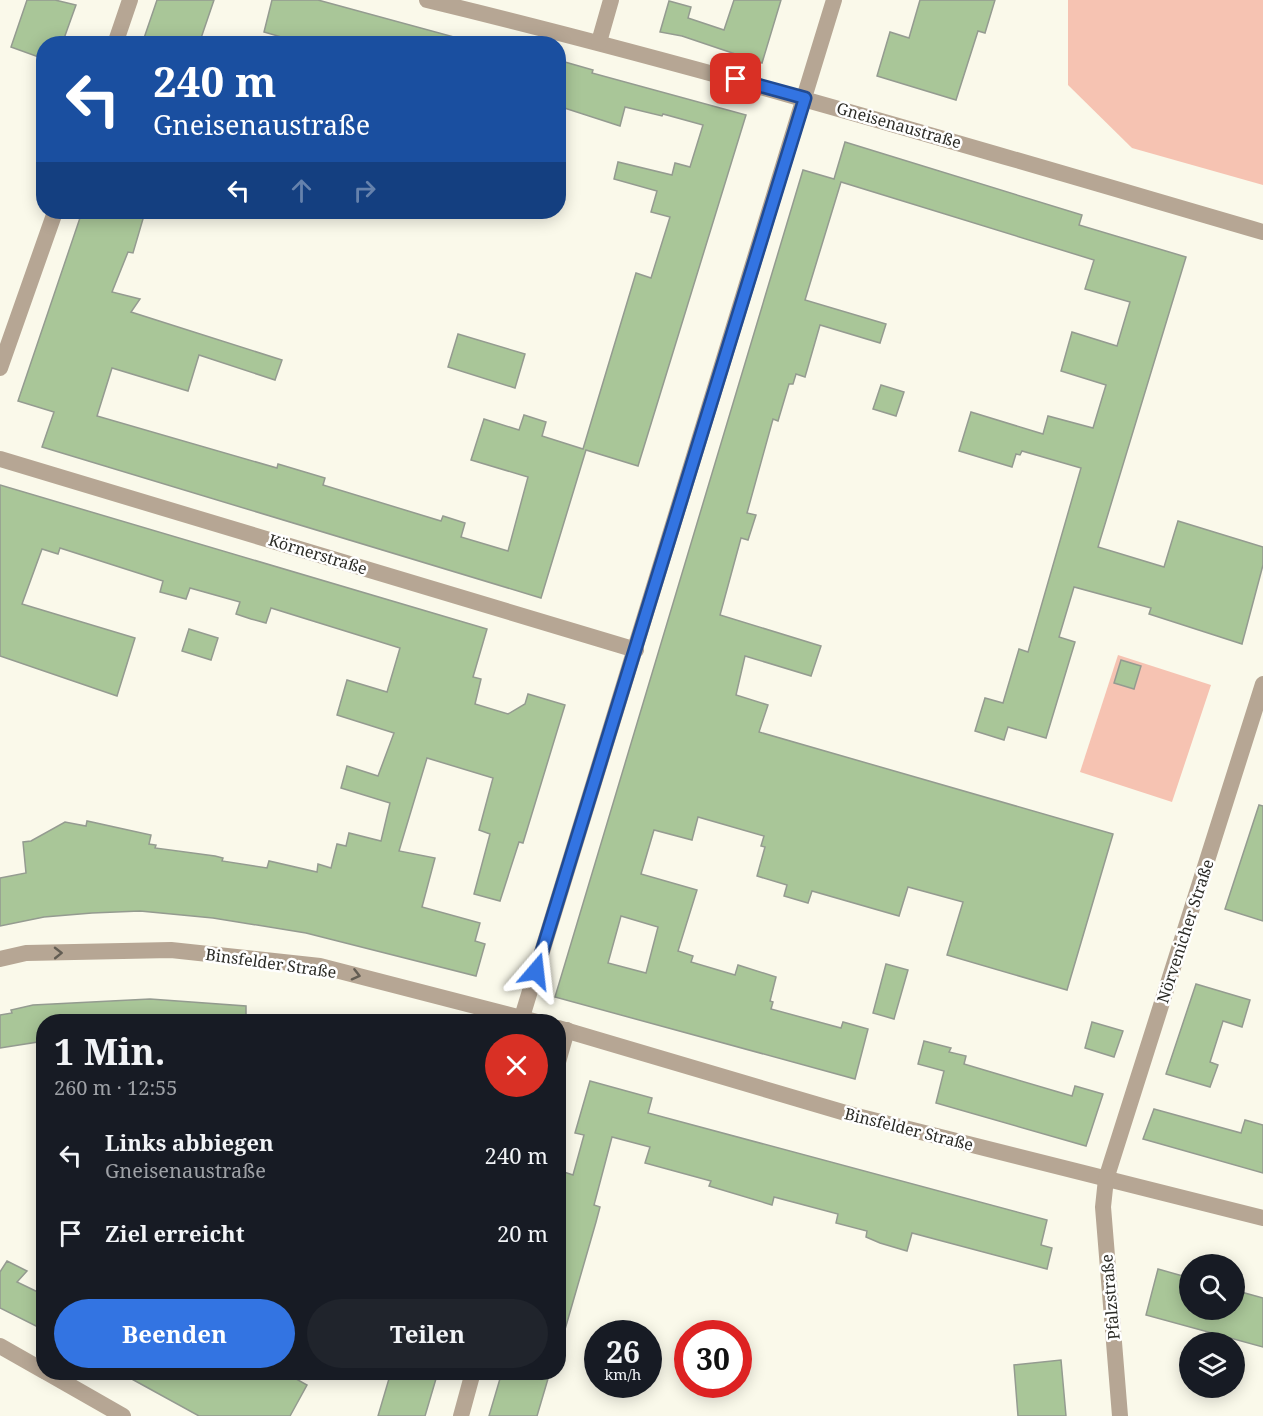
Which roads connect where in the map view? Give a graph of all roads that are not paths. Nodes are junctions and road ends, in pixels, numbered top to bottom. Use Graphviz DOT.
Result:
graph roads {
  1 [pos="130,0"];
  2 [pos="427,0"];
  3 [pos="611,0"];
  4 [pos="834,0"];
  5 [pos="118,36"];
  6 [pos="599,42"];
  7 [pos="805,98"];
  8 [pos="53,219"];
  9 [pos="1263,232"];
  10 [pos="0,368"];
  11 [pos="0,459"];
  12 [pos="636,650"];
  13 [pos="1263,684"];
  14 [pos="0,959"];
  15 [pos="509,1014"];
  16 [pos="530,1014"];
  17 [pos="566,1030"];
  18 [pos="1106,1179"];
  19 [pos="1263,1218"];
  20 [pos="0,1346"];
  21 [pos="36,1367"];
  22 [pos="59,1380"];
  23 [pos="471,1380"];
  24 [pos="123,1416"];
  25 [pos="461,1416"];
  26 [pos="1120,1416"];
  1 -- 5 [label="street"];
  2 -- 6 [label="street, Gneisenaustraße"];
  3 -- 6 [label="street"];
  4 -- 7 [label="street"];
  6 -- 7 [label="street, Gneisenaustraße"];
  7 -- 9 [label="street, Gneisenaustraße"];
  7 -- 12 [label="street"];
  8 -- 10 [label="street"];
  11 -- 12 [label="street, Körnerstraße"];
  12 -- 16 [label="street"];
  13 -- 18 [label="street, Nörvenicher Straße"];
  14 -- 15 [label="street, Binsfelder Straße, one-way"];
  17 -- 18 [label="street, Binsfelder Straße"];
  18 -- 19 [label="street, Binsfelder Straße"];
  18 -- 26 [label="street, Pfalzstraße"];
  20 -- 21 [label="street"];
  22 -- 24 [label="street"];
  23 -- 25 [label="street"];
}
